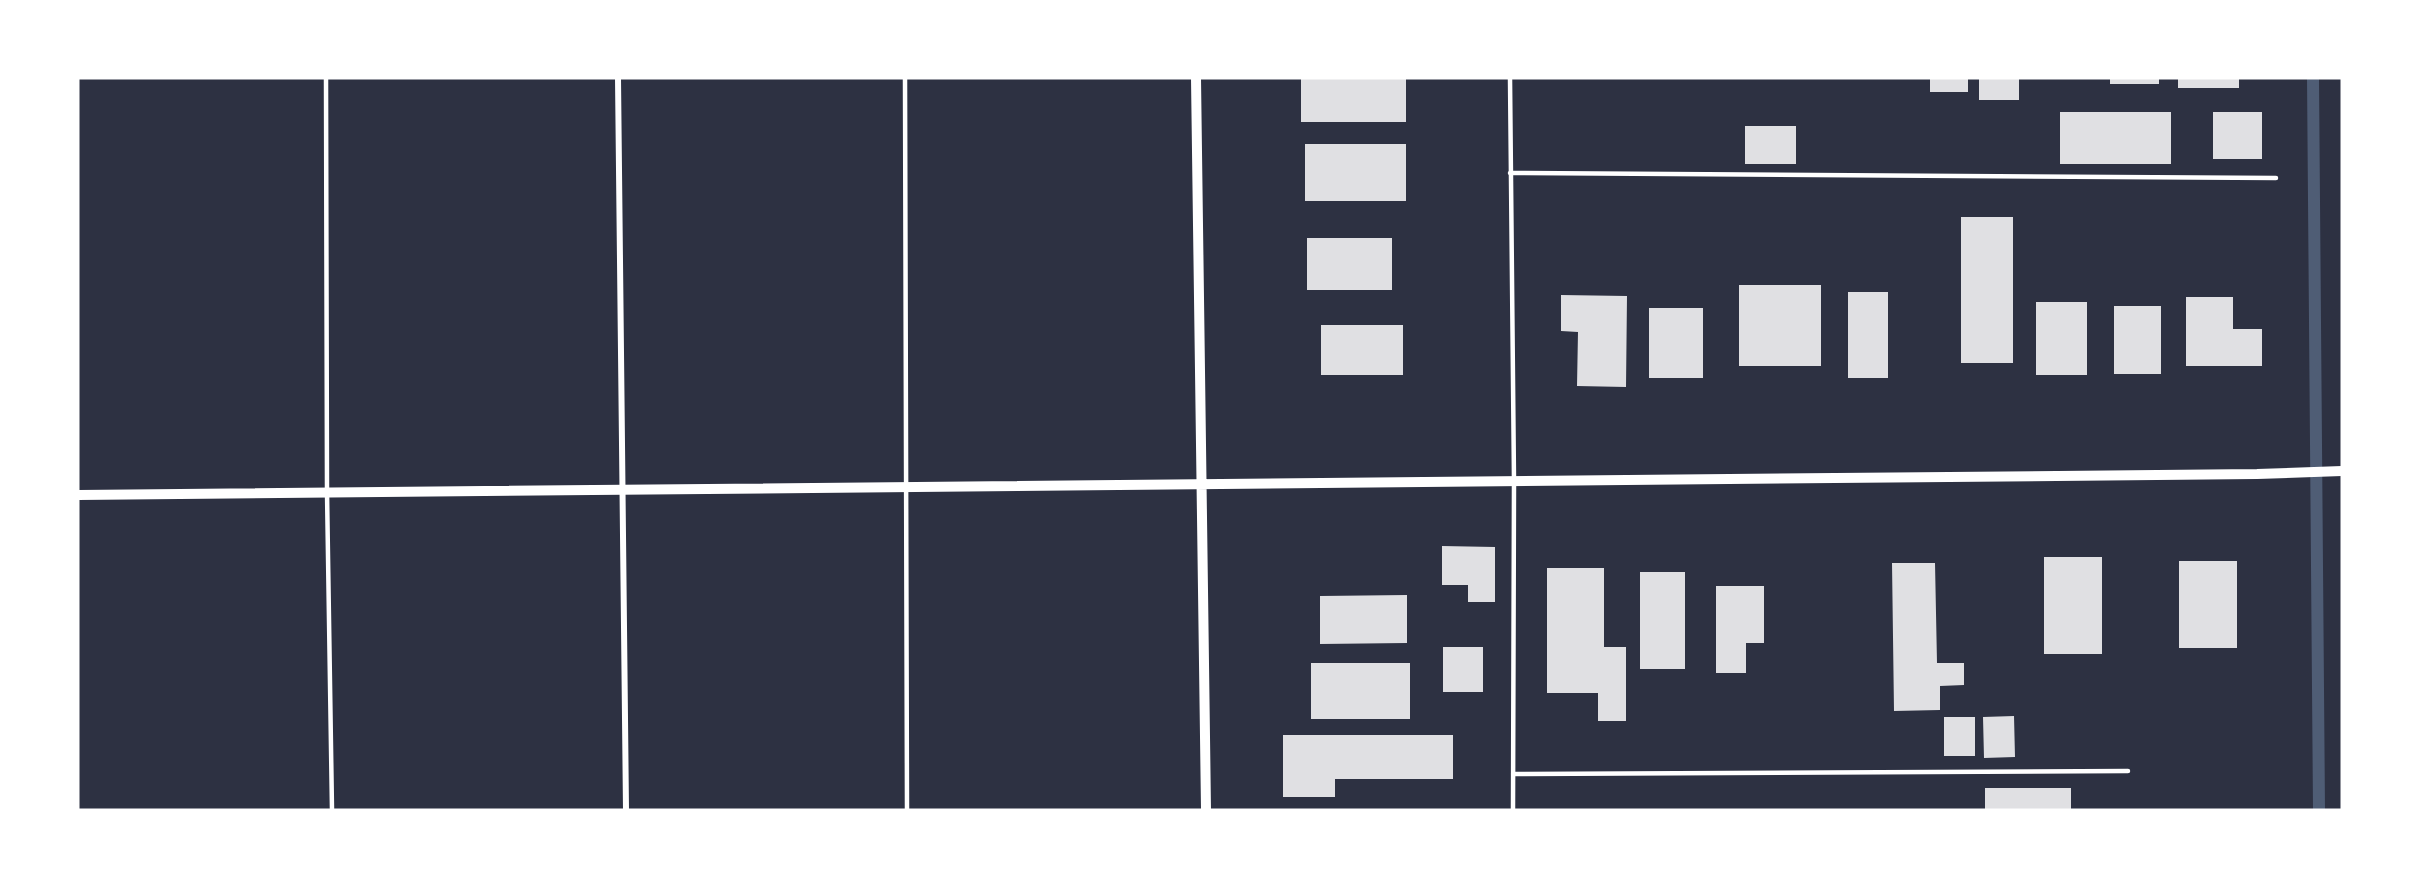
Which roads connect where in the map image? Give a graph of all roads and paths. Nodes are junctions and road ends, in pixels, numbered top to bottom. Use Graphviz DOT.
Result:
graph roads {
  1 [pos="326,78"];
  2 [pos="618,78"];
  3 [pos="905,78"];
  4 [pos="1196,78"];
  5 [pos="1510,78"];
  6 [pos="1510,173"];
  7 [pos="2276,178"];
  8 [pos="2342,471"];
  9 [pos="1514,481"];
  10 [pos="1200,484"];
  11 [pos="908,487"];
  12 [pos="622,489"];
  13 [pos="327,492"];
  14 [pos="78,495"];
  15 [pos="2128,771"];
  16 [pos="1514,774"];
  17 [pos="332,810"];
  18 [pos="626,810"];
  19 [pos="908,810"];
  20 [pos="1206,810"];
  21 [pos="1514,810"];
  1 -- 13 [label="lane"];
  2 -- 12 [label="street"];
  3 -- 11 [label="lane"];
  4 -- 10 [label="street"];
  5 -- 6 [label="lane"];
  6 -- 7 [label="lane"];
  6 -- 9 [label="lane"];
  8 -- 9 [label="street"];
  9 -- 10 [label="street"];
  9 -- 16 [label="lane"];
  10 -- 11 [label="street"];
  10 -- 20 [label="street"];
  11 -- 12 [label="street"];
  11 -- 19 [label="lane"];
  12 -- 13 [label="street"];
  12 -- 18 [label="street"];
  13 -- 14 [label="street"];
  13 -- 17 [label="lane"];
  15 -- 16 [label="lane"];
  16 -- 21 [label="lane"];
}
